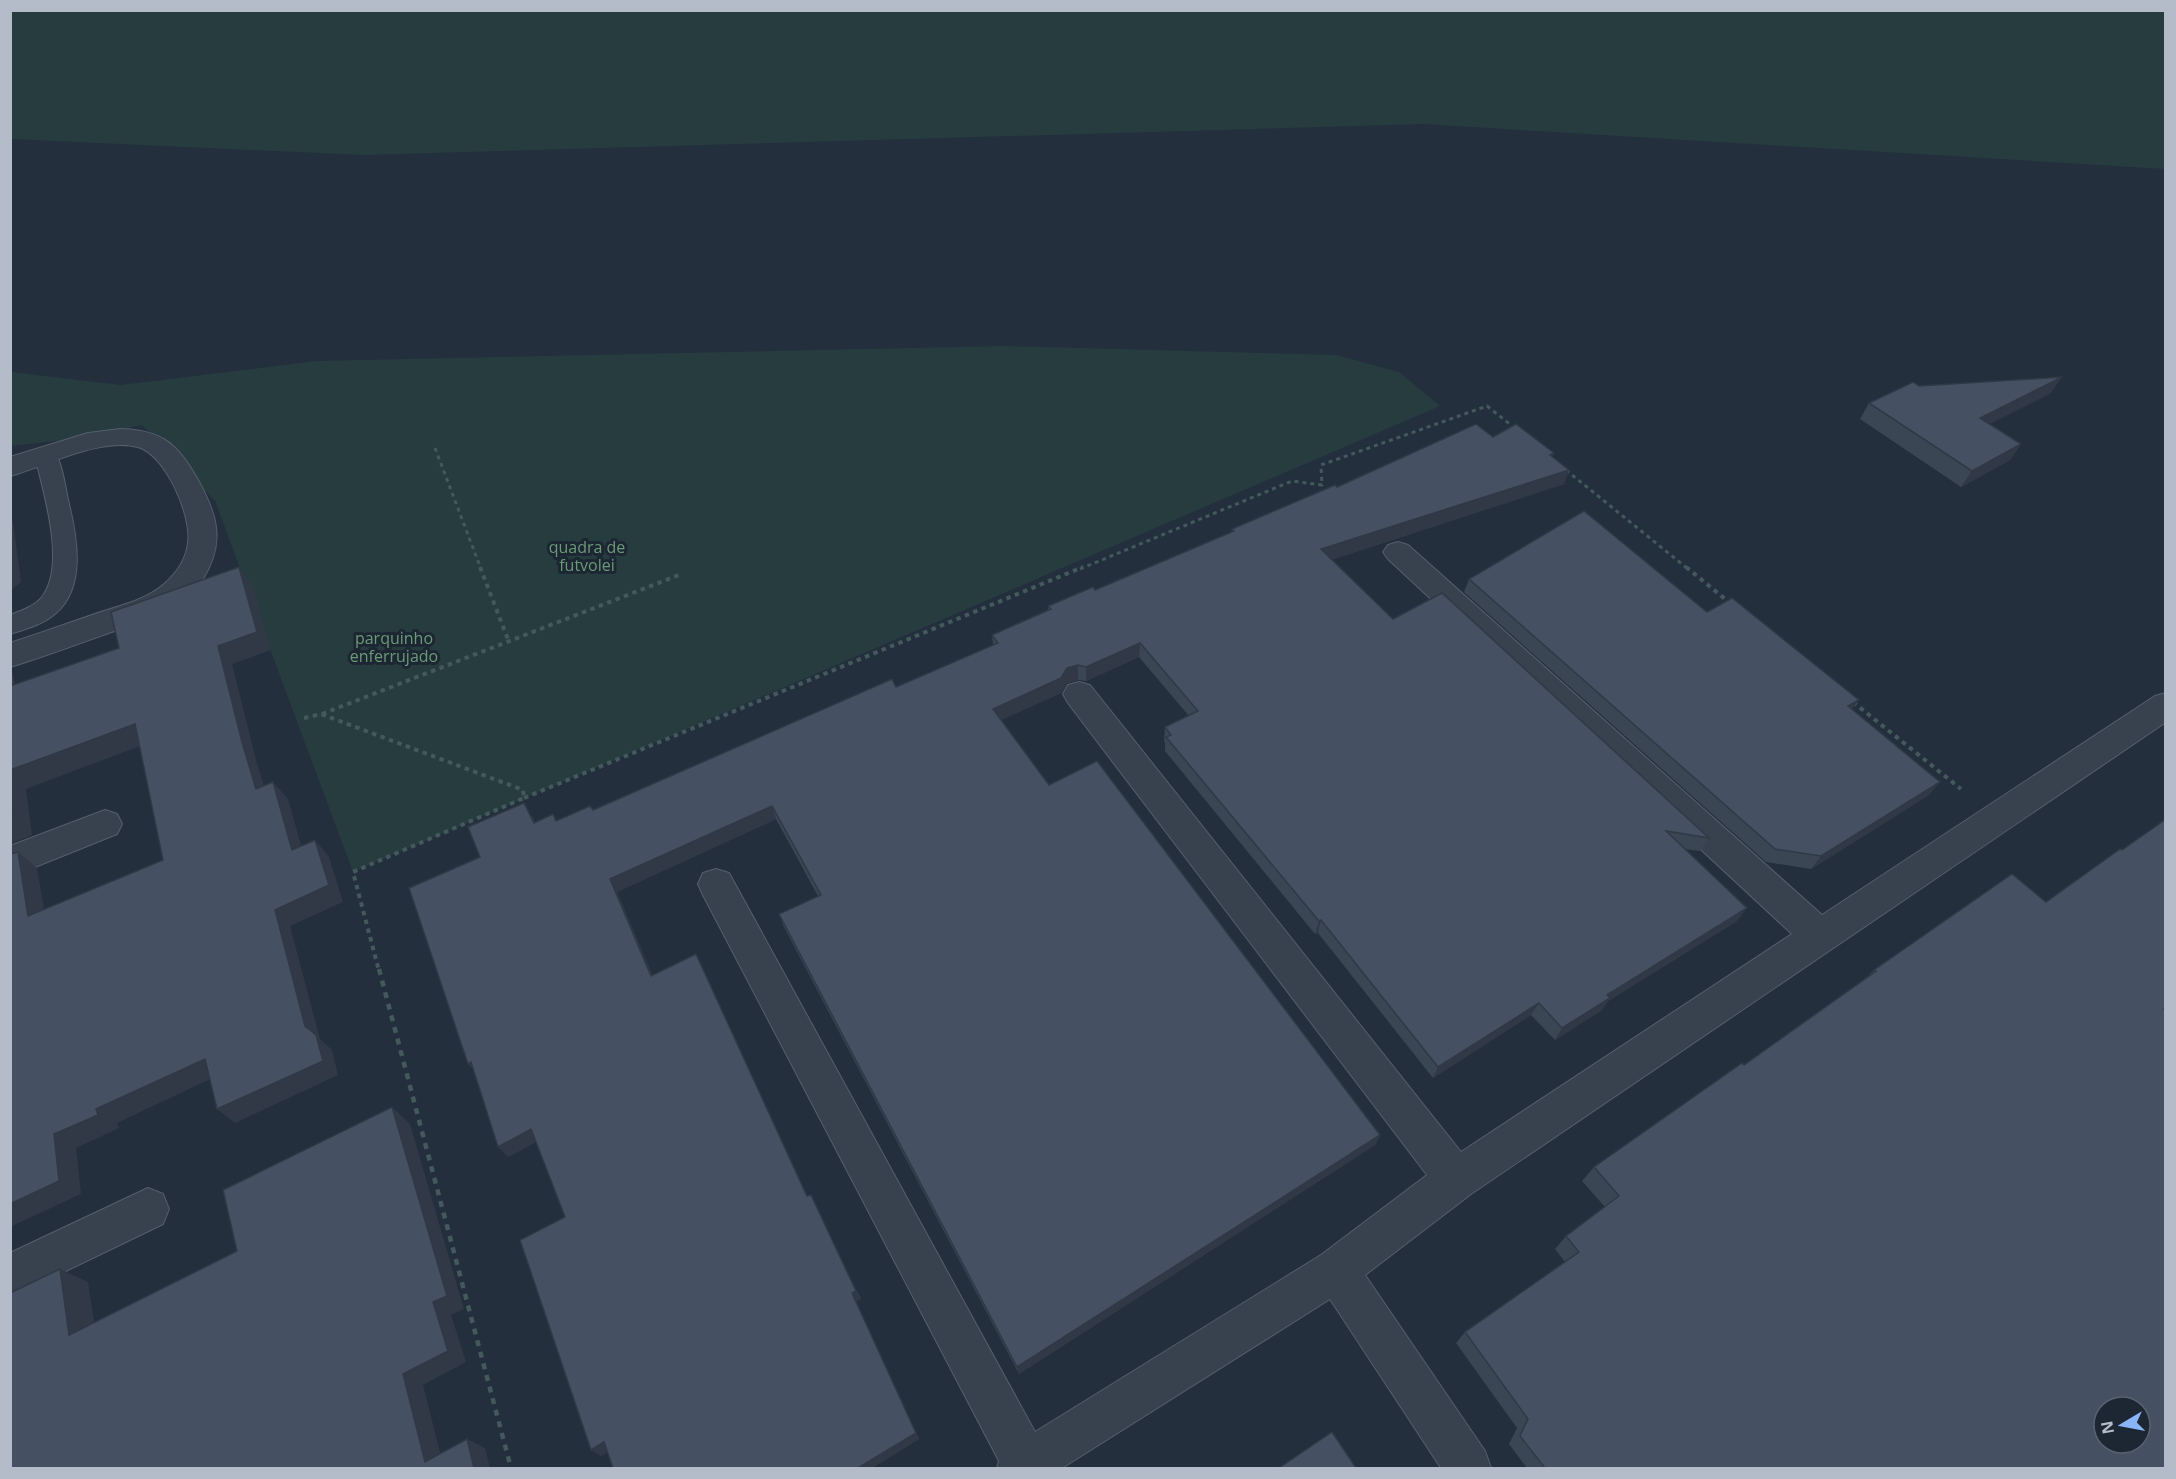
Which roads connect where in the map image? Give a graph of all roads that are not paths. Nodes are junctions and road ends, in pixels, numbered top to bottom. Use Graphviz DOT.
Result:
graph roads {
  1 [pos="46,456"];
  2 [pos="10,467"];
  3 [pos="1398,552"];
  4 [pos="10,625"];
  5 [pos="10,655"];
  6 [pos="1078,693"];
  7 [pos="2166,705"];
  8 [pos="105,824"];
  9 [pos="10,862"];
  10 [pos="716,884"];
  11 [pos="1820,936"];
  12 [pos="1456,1179"];
  13 [pos="148,1209"];
  14 [pos="1336,1270"];
  15 [pos="10,1276"];
  16 [pos="1023,1466"];
  17 [pos="1468,1468"];
  1 -- 2 [label="street"];
  1 -- 4 [label="lane"];
  1 -- 5 [label="street"];
  3 -- 11 [label="street"];
  6 -- 12 [label="street"];
  7 -- 11 [label="street"];
  8 -- 9 [label="street"];
  10 -- 16 [label="street"];
  11 -- 12 [label="street"];
  12 -- 14 [label="street"];
  13 -- 15 [label="street"];
  14 -- 16 [label="street"];
  14 -- 17 [label="street"];
}
